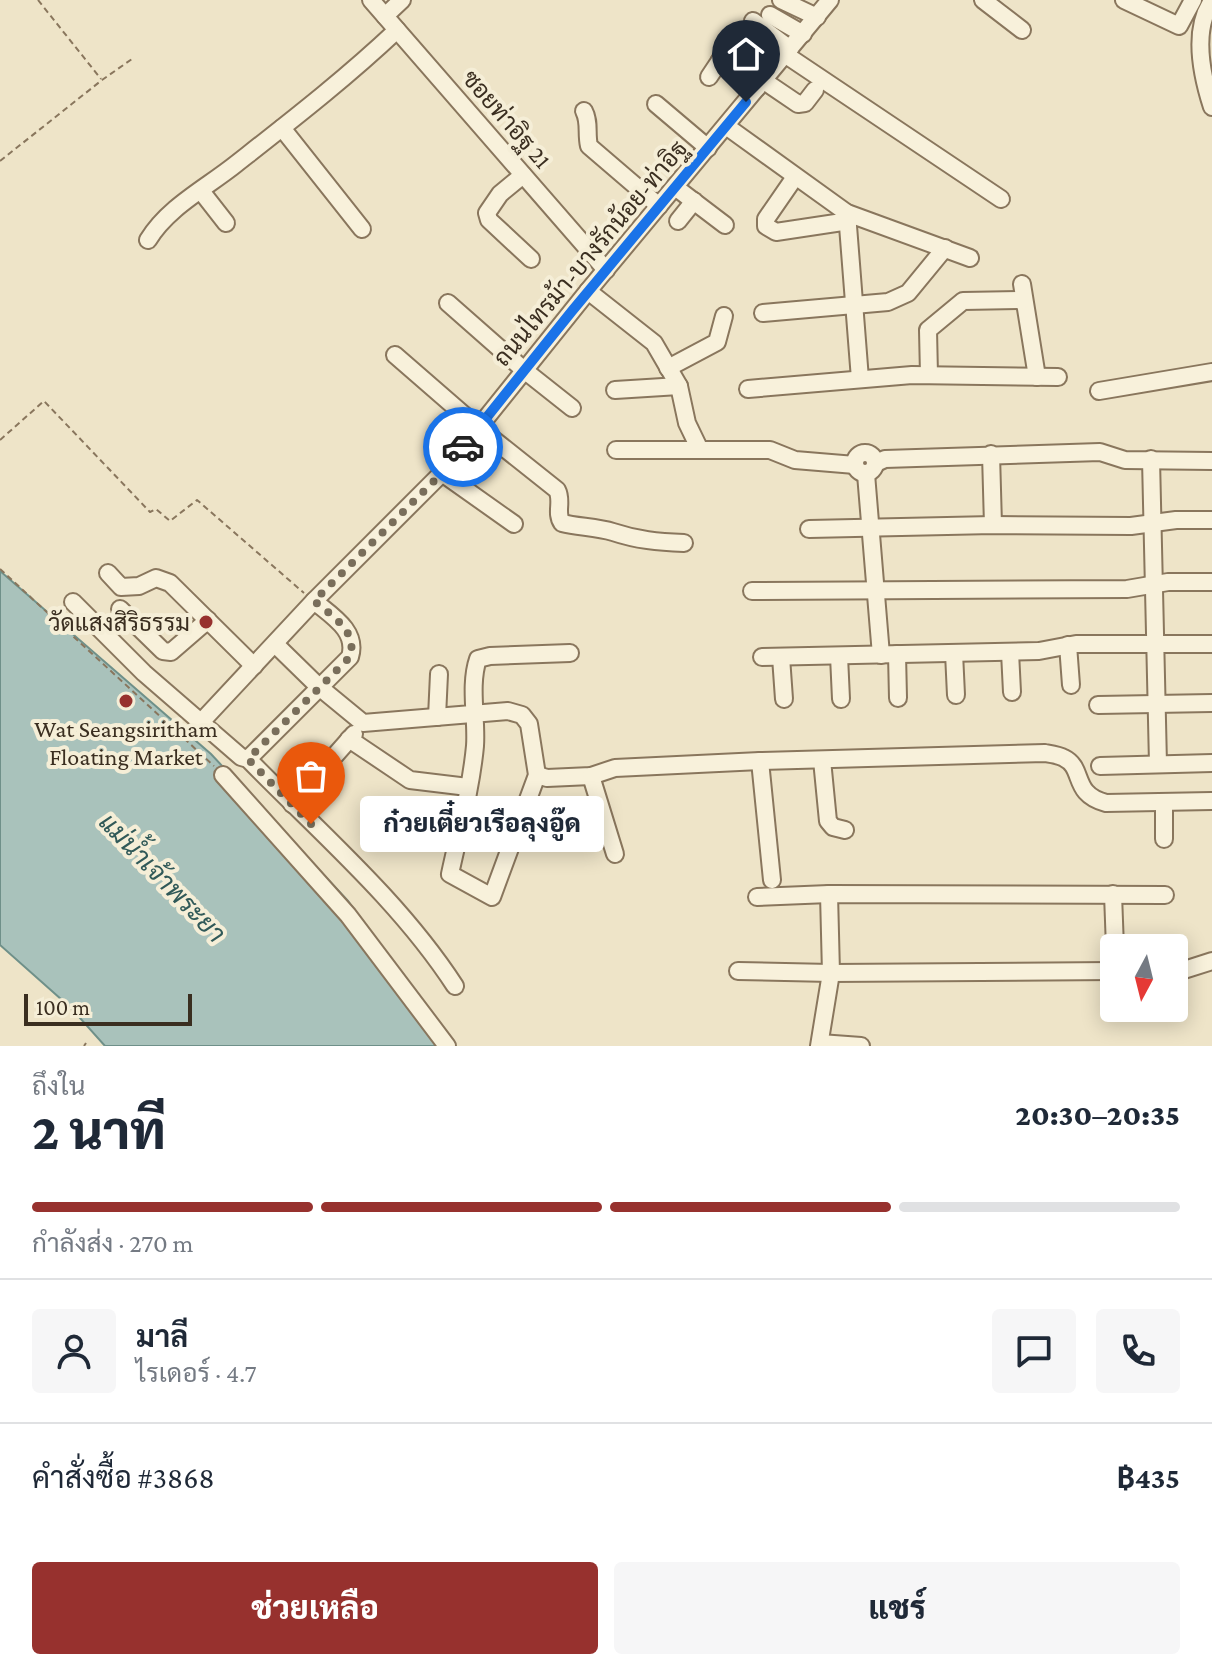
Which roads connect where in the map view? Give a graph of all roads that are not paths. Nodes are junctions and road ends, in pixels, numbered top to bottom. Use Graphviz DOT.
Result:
graph roads {
  1 [pos="371,0"];
  2 [pos="402,0"];
  3 [pos="781,0"];
  4 [pos="830,0"];
  5 [pos="983,0"];
  6 [pos="1124,0"];
  7 [pos="1193,0"];
  8 [pos="1212,1"];
  9 [pos="770,15"];
  10 [pos="385,16"];
  11 [pos="817,17"];
  12 [pos="753,21"];
  13 [pos="397,30"];
  14 [pos="1022,30"];
  15 [pos="803,34"];
  16 [pos="733,41"];
  17 [pos="788,52"];
  18 [pos="720,60"];
  19 [pos="709,77"];
  20 [pos="761,85"];
  21 [pos="815,90"];
  22 [pos="656,104"];
  23 [pos="1212,107"];
  24 [pos="584,111"];
  25 [pos="726,126"];
  26 [pos="282,128"];
  27 [pos="708,148"];
  28 [pos="523,175"];
  29 [pos="795,177"];
  30 [pos="675,187"];
  31 [pos="201,191"];
  32 [pos="1001,199"];
  33 [pos="694,201"];
  34 [pos="659,206"];
  35 [pos="848,217"];
  36 [pos="678,221"];
  37 [pos="226,223"];
  38 [pos="725,225"];
  39 [pos="362,229"];
  40 [pos="148,240"];
  41 [pos="945,248"];
  42 [pos="970,258"];
  43 [pos="531,259"];
  44 [pos="606,270"];
  45 [pos="588,291"];
  46 [pos="448,303"];
  47 [pos="856,304"];
  48 [pos="763,313"];
  49 [pos="724,316"];
  50 [pos="395,355"];
  51 [pos="668,368"];
  52 [pos="524,370"];
  53 [pos="1212,372"];
  54 [pos="929,375"];
  55 [pos="1037,377"];
  56 [pos="1058,377"];
  57 [pos="860,379"];
  58 [pos="679,386"];
  59 [pos="748,389"];
  60 [pos="615,390"];
  61 [pos="1099,391"];
  62 [pos="572,408"];
  63 [pos="479,428"];
  64 [pos="616,450"];
  65 [pos="700,450"];
  66 [pos="991,454"];
  67 [pos="1151,459"];
  68 [pos="1212,461"];
  69 [pos="865,467"];
  70 [pos="442,473"];
  71 [pos="1212,520"];
  72 [pos="514,524"];
  73 [pos="1153,524"];
  74 [pos="993,525"];
  75 [pos="871,528"];
  76 [pos="809,529"];
  77 [pos="684,543"];
  78 [pos="108,573"];
  79 [pos="1212,582"];
  80 [pos="1153,583"];
  81 [pos="877,589"];
  82 [pos="752,591"];
  83 [pos="314,601"];
  84 [pos="73,602"];
  85 [pos="120,609"];
  86 [pos="208,620"];
  87 [pos="1154,642"];
  88 [pos="275,644"];
  89 [pos="1212,644"];
  90 [pos="1068,645"];
  91 [pos="1010,652"];
  92 [pos="570,653"];
  93 [pos="954,653"];
  94 [pos="889,655"];
  95 [pos="839,656"];
  96 [pos="762,657"];
  97 [pos="781,657"];
  98 [pos="254,666"];
  99 [pos="439,674"];
  100 [pos="1071,685"];
  101 [pos="318,686"];
  102 [pos="1012,692"];
  103 [pos="956,695"];
  104 [pos="898,698"];
  105 [pos="784,699"];
  106 [pos="841,699"];
  107 [pos="1212,703"];
  108 [pos="1157,704"];
  109 [pos="1098,705"];
  110 [pos="475,714"];
  111 [pos="437,717"];
  112 [pos="203,720"];
  113 [pos="363,723"];
  114 [pos="349,739"];
  115 [pos="248,759"];
  116 [pos="822,760"];
  117 [pos="760,761"];
  118 [pos="1212,763"];
  119 [pos="1158,764"];
  120 [pos="1100,766"];
  121 [pos="223,775"];
  122 [pos="537,775"];
  123 [pos="591,776"];
  124 [pos="468,787"];
  125 [pos="1212,801"];
  126 [pos="1164,802"];
  127 [pos="292,804"];
  128 [pos="845,830"];
  129 [pos="1164,839"];
  130 [pos="615,854"];
  131 [pos="772,880"];
  132 [pos="829,894"];
  133 [pos="1113,894"];
  134 [pos="1165,895"];
  135 [pos="757,897"];
  136 [pos="1114,934"];
  137 [pos="1212,961"];
  138 [pos="1188,969"];
  139 [pos="738,971"];
  140 [pos="1100,971"];
  141 [pos="831,973"];
  142 [pos="455,986"];
  143 [pos="820,1044"];
  144 [pos="447,1046"];
  145 [pos="861,1046"];
  1 -- 10 [label="street, ซอยท่าอิฐ 21"];
  2 -- 10 [label="street"];
  3 -- 11 [label="street"];
  4 -- 11 [label="street, ถนนไทรม้า-บางรักน้อย-ท่าอิฐ"];
  5 -- 14 [label="street"];
  6 -- 7 [label="street"];
  8 -- 23 [label="street"];
  9 -- 15 [label="street"];
  10 -- 13 [label="street, ซอยท่าอิฐ 21"];
  11 -- 15 [label="street, ถนนไทรม้า-บางรักน้อย-ท่าอิฐ"];
  12 -- 17 [label="street"];
  13 -- 26 [label="street"];
  13 -- 28 [label="street, ซอยท่าอิฐ 21"];
  15 -- 17 [label="street, ถนนไทรม้า-บางรักน้อย-ท่าอิฐ"];
  16 -- 18 [label="street"];
  17 -- 20 [label="street, ถนนไทรม้า-บางรักน้อย-ท่าอิฐ"];
  17 -- 32 [label="street"];
  18 -- 19 [label="street"];
  18 -- 20 [label="street"];
  20 -- 21 [label="street"];
  20 -- 25 [label="street, ถนนไทรม้า-บางรักน้อย-ท่าอิฐ"];
  22 -- 27 [label="street"];
  24 -- 34 [label="street"];
  25 -- 27 [label="street, ถนนไทรม้า-บางรักน้อย-ท่าอิฐ"];
  25 -- 29 [label="street"];
  26 -- 31 [label="street"];
  26 -- 39 [label="street"];
  27 -- 30 [label="street, ถนนไทรม้า-บางรักน้อย-ท่าอิฐ"];
  28 -- 43 [label="street"];
  28 -- 44 [label="street, ซอยท่าอิฐ 21"];
  29 -- 35 [label="street"];
  29 -- 35 [label="street"];
  30 -- 33 [label="street"];
  30 -- 34 [label="street, ถนนไทรม้า-บางรักน้อย-ท่าอิฐ"];
  31 -- 37 [label="street"];
  31 -- 40 [label="street"];
  33 -- 36 [label="street"];
  33 -- 38 [label="street"];
  34 -- 44 [label="street, ถนนไทรม้า-บางรักน้อย-ท่าอิฐ"];
  35 -- 41 [label="street"];
  35 -- 47 [label="street"];
  41 -- 42 [label="street"];
  41 -- 47 [label="street"];
  44 -- 45 [label="street, ถนนไทรม้า-บางรักน้อย-ท่าอิฐ"];
  45 -- 51 [label="street"];
  45 -- 52 [label="street, ถนนไทรม้า-บางรักน้อย-ท่าอิฐ"];
  46 -- 52 [label="street"];
  47 -- 48 [label="street"];
  47 -- 57 [label="street"];
  49 -- 51 [label="street"];
  50 -- 63 [label="street"];
  51 -- 58 [label="street"];
  52 -- 62 [label="street"];
  52 -- 63 [label="street, ถนนไทรม้า-บางรักน้อย-ท่าอิฐ"];
  53 -- 61 [label="street"];
  54 -- 55 [label="street"];
  54 -- 55 [label="street"];
  54 -- 57 [label="street"];
  55 -- 56 [label="street"];
  57 -- 59 [label="street"];
  58 -- 60 [label="street"];
  58 -- 65 [label="street"];
  63 -- 70 [label="street, ถนนไทรม้า-บางรักน้อย-ท่าอิฐ"];
  63 -- 77 [label="street"];
  64 -- 65 [label="street"];
  65 -- 69 [label="street"];
  66 -- 67 [label="street"];
  66 -- 69 [label="street"];
  66 -- 74 [label="street"];
  67 -- 68 [label="street"];
  67 -- 73 [label="street"];
  69 -- 75 [label="street"];
  70 -- 72 [label="street"];
  70 -- 83 [label="street, ถนนไทรม้า-บางรักน้อย-ท่าอิฐ"];
  71 -- 73 [label="street"];
  73 -- 74 [label="street"];
  73 -- 80 [label="street"];
  74 -- 75 [label="street"];
  75 -- 76 [label="street"];
  75 -- 81 [label="street"];
  78 -- 86 [label="street"];
  79 -- 80 [label="street"];
  80 -- 81 [label="street"];
  80 -- 87 [label="street"];
  81 -- 82 [label="street"];
  81 -- 94 [label="street"];
  83 -- 88 [label="street, ถนนไทรม้า-บางรักน้อย-ท่าอิฐ"];
  83 -- 101 [label="street"];
  84 -- 115 [label="street"];
  85 -- 86 [label="street"];
  86 -- 98 [label="street"];
  87 -- 89 [label="street"];
  87 -- 90 [label="street"];
  87 -- 108 [label="street"];
  88 -- 98 [label="street, ถนนไทรม้า-บางรักน้อย-ท่าอิฐ"];
  88 -- 101 [label="street"];
  90 -- 91 [label="street"];
  90 -- 100 [label="street"];
  91 -- 93 [label="street"];
  91 -- 102 [label="street"];
  92 -- 110 [label="street"];
  93 -- 94 [label="street"];
  93 -- 103 [label="street"];
  94 -- 95 [label="street"];
  94 -- 104 [label="street"];
  95 -- 97 [label="street"];
  95 -- 106 [label="street"];
  96 -- 97 [label="street"];
  97 -- 105 [label="street"];
  98 -- 112 [label="street, ถนนไทรม้า-บางรักน้อย-ท่าอิฐ"];
  99 -- 111 [label="street"];
  101 -- 113 [label="street"];
  101 -- 115 [label="street"];
  107 -- 108 [label="street"];
  108 -- 109 [label="street"];
  108 -- 119 [label="street"];
  110 -- 111 [label="street"];
  110 -- 122 [label="street"];
  110 -- 124 [label="street"];
  111 -- 113 [label="street"];
  113 -- 114 [label="street"];
  114 -- 124 [label="street"];
  114 -- 127 [label="street"];
  115 -- 127 [label="street"];
  116 -- 117 [label="street"];
  116 -- 126 [label="street"];
  116 -- 128 [label="street"];
  117 -- 123 [label="street"];
  117 -- 131 [label="street"];
  118 -- 119 [label="street"];
  119 -- 120 [label="street"];
  121 -- 144 [label="street"];
  122 -- 123 [label="street"];
  122 -- 124 [label="street"];
  123 -- 130 [label="street"];
  125 -- 126 [label="street"];
  126 -- 129 [label="street"];
  127 -- 142 [label="street"];
  132 -- 133 [label="street"];
  132 -- 135 [label="street"];
  132 -- 141 [label="street"];
  133 -- 134 [label="street"];
  133 -- 136 [label="street"];
  137 -- 138 [label="street"];
  139 -- 141 [label="street"];
  140 -- 141 [label="street"];
  141 -- 143 [label="street"];
  143 -- 145 [label="street"];
}
